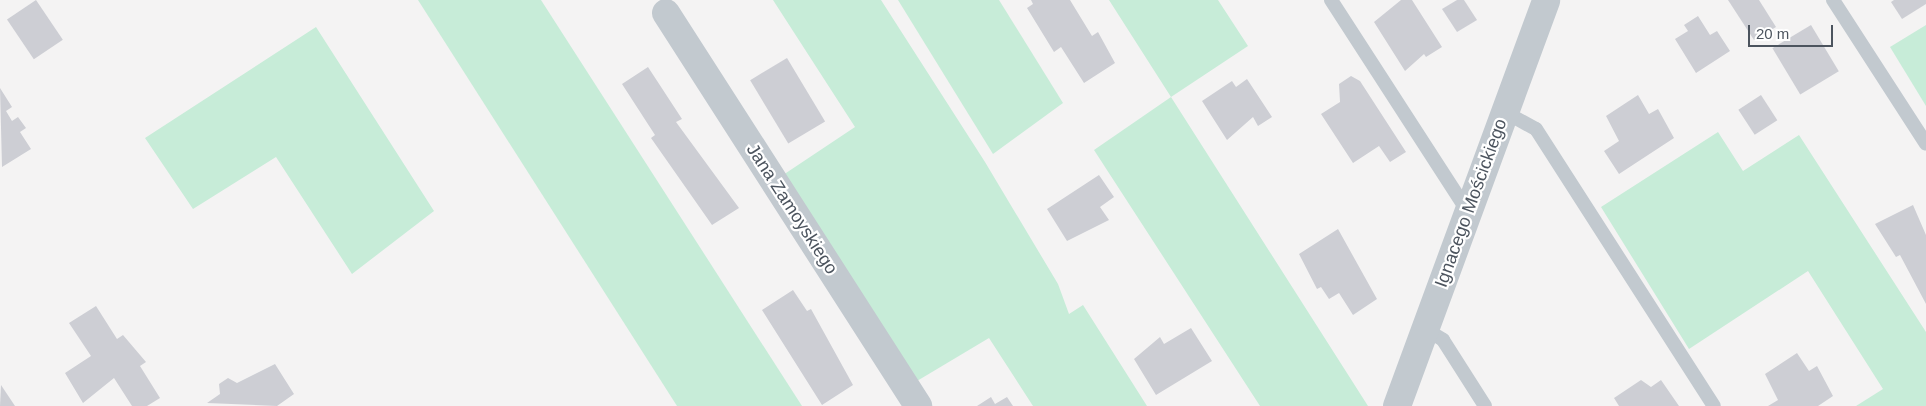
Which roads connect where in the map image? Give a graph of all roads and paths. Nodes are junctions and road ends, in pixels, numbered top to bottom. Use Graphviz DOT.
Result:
graph roads {
  1 [pos="1331,0"];
  2 [pos="1546,0"];
  3 [pos="1832,0"];
  4 [pos="666,13"];
  5 [pos="1505,112"];
  6 [pos="1926,144"];
  7 [pos="1468,212"];
  8 [pos="1425,329"];
  9 [pos="918,406"];
  10 [pos="1397,406"];
  11 [pos="1485,406"];
  12 [pos="1714,406"];
  1 -- 7 [label="lane"];
  2 -- 5 [label="street, Ignacego Mościckiego"];
  3 -- 6 [label="lane"];
  4 -- 9 [label="street, Jana Zamoyskiego"];
  5 -- 7 [label="street, Ignacego Mościckiego"];
  5 -- 12 [label="lane"];
  7 -- 8 [label="street, Ignacego Mościckiego"];
  8 -- 10 [label="street, Ignacego Mościckiego"];
  8 -- 11 [label="lane"];
}
